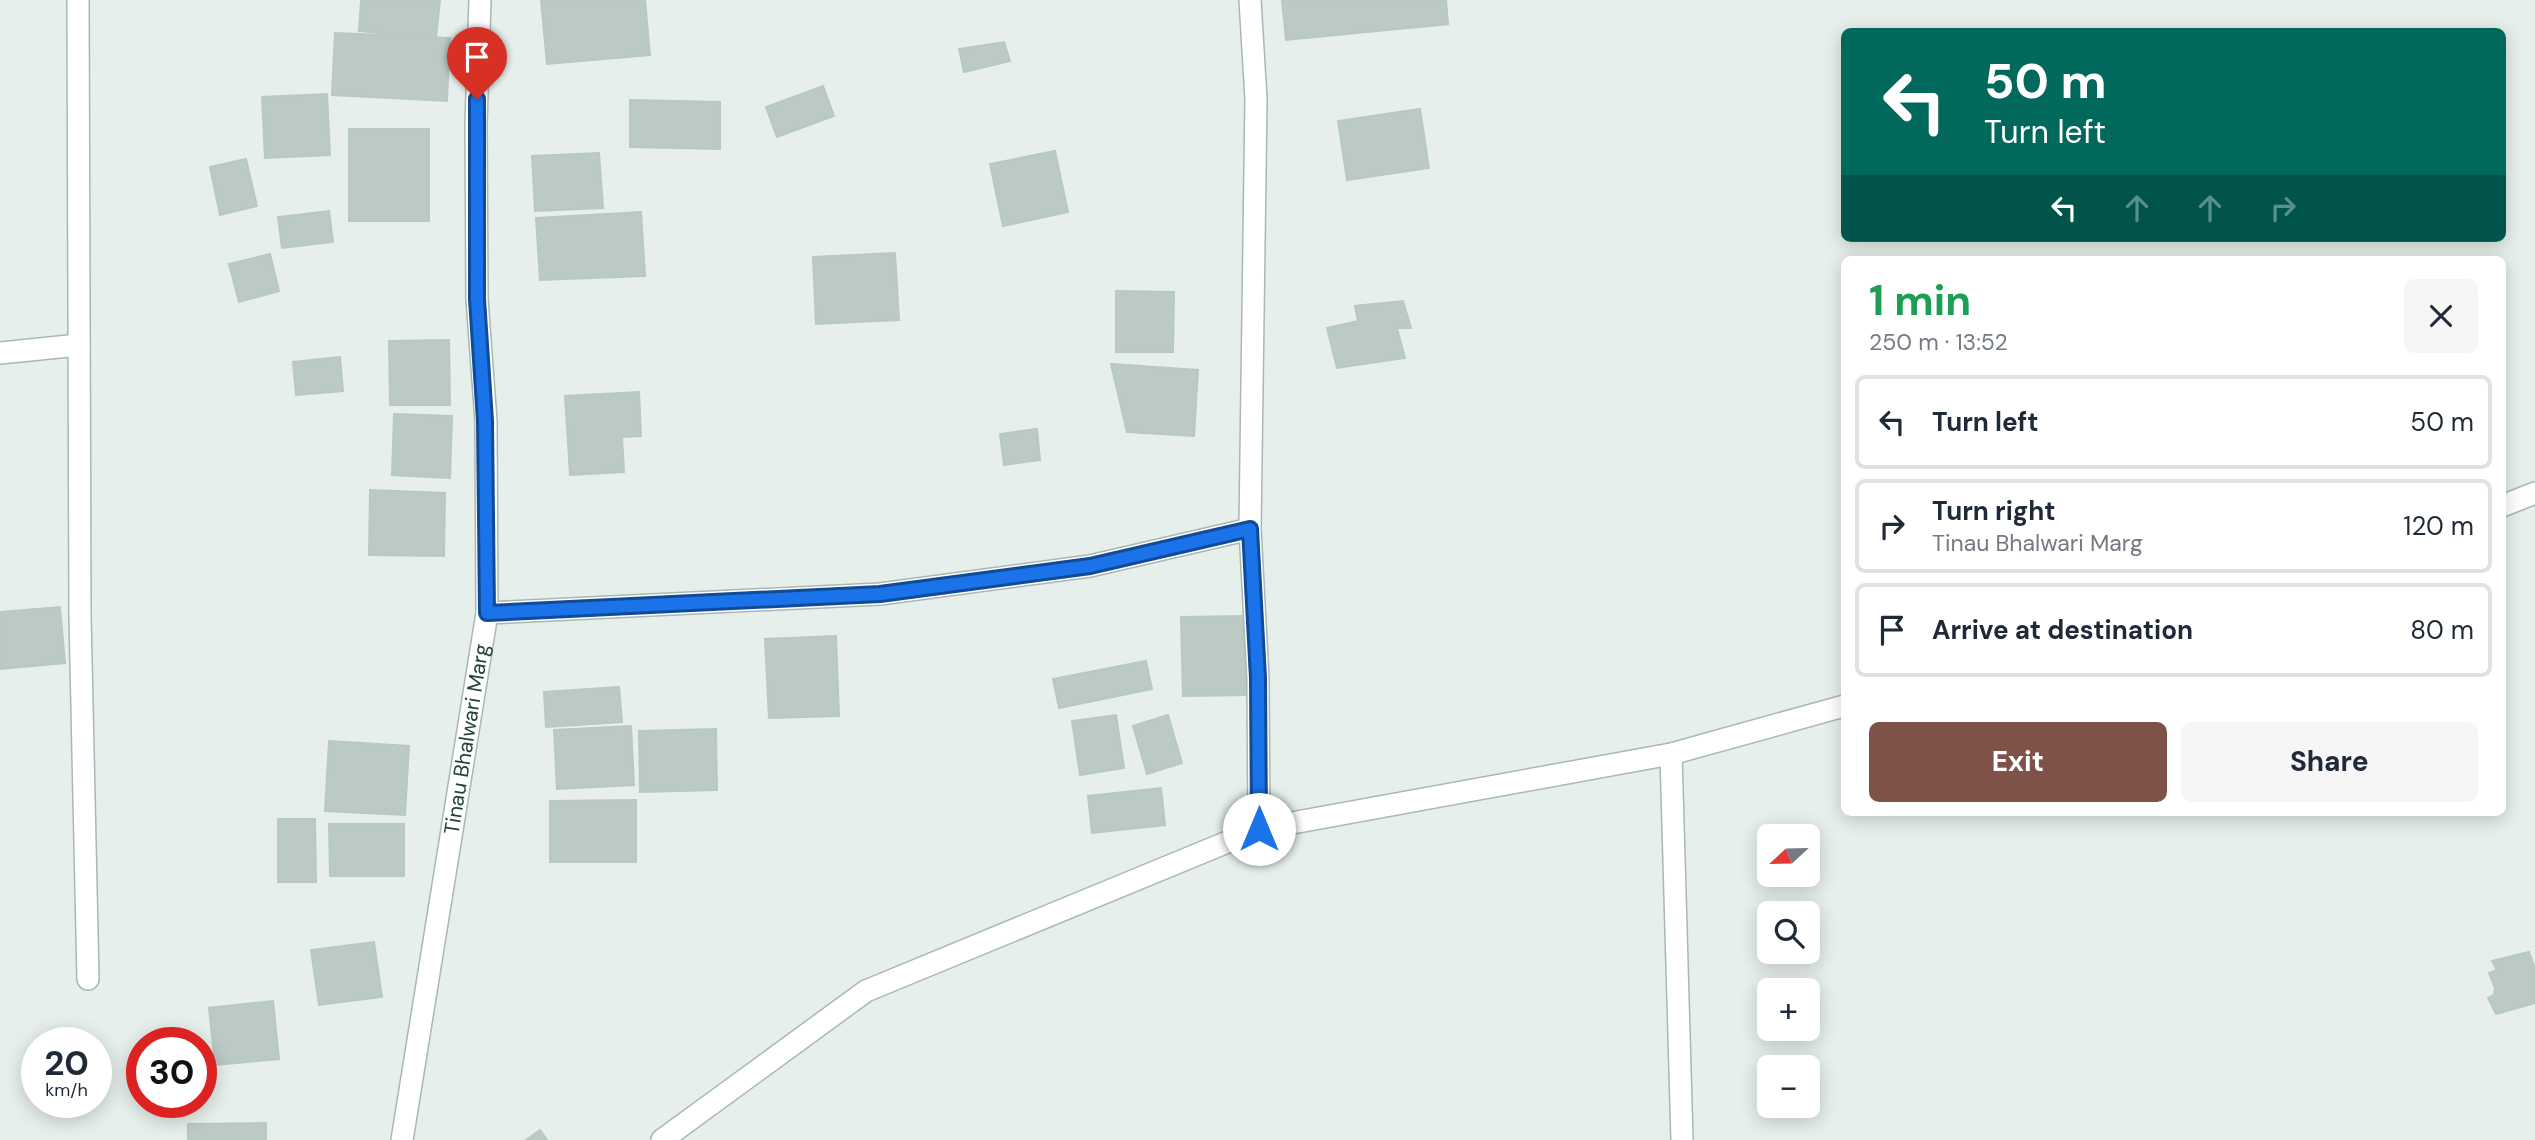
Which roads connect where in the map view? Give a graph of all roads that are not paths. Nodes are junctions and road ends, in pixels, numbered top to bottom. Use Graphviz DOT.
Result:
graph roads {
  1 [pos="78,0"];
  2 [pos="480,0"];
  3 [pos="1250,0"];
  4 [pos="79,345"];
  5 [pos="0,353"];
  6 [pos="2535,493"];
  7 [pos="2506,504"];
  8 [pos="1250,529"];
  9 [pos="487,613"];
  10 [pos="1841,707"];
  11 [pos="1671,754"];
  12 [pos="1259,829"];
  13 [pos="89,979"];
  14 [pos="401,1140"];
  15 [pos="662,1140"];
  16 [pos="1682,1140"];
  1 -- 4 [label="street"];
  2 -- 9 [label="street, Tinau Bhalwari Marg"];
  3 -- 8 [label="street"];
  4 -- 5 [label="street"];
  4 -- 13 [label="street"];
  6 -- 7 [label="street"];
  8 -- 9 [label="street"];
  8 -- 12 [label="street"];
  9 -- 14 [label="street, Tinau Bhalwari Marg"];
  10 -- 11 [label="street"];
  11 -- 12 [label="street"];
  11 -- 16 [label="street"];
  12 -- 15 [label="street"];
}
